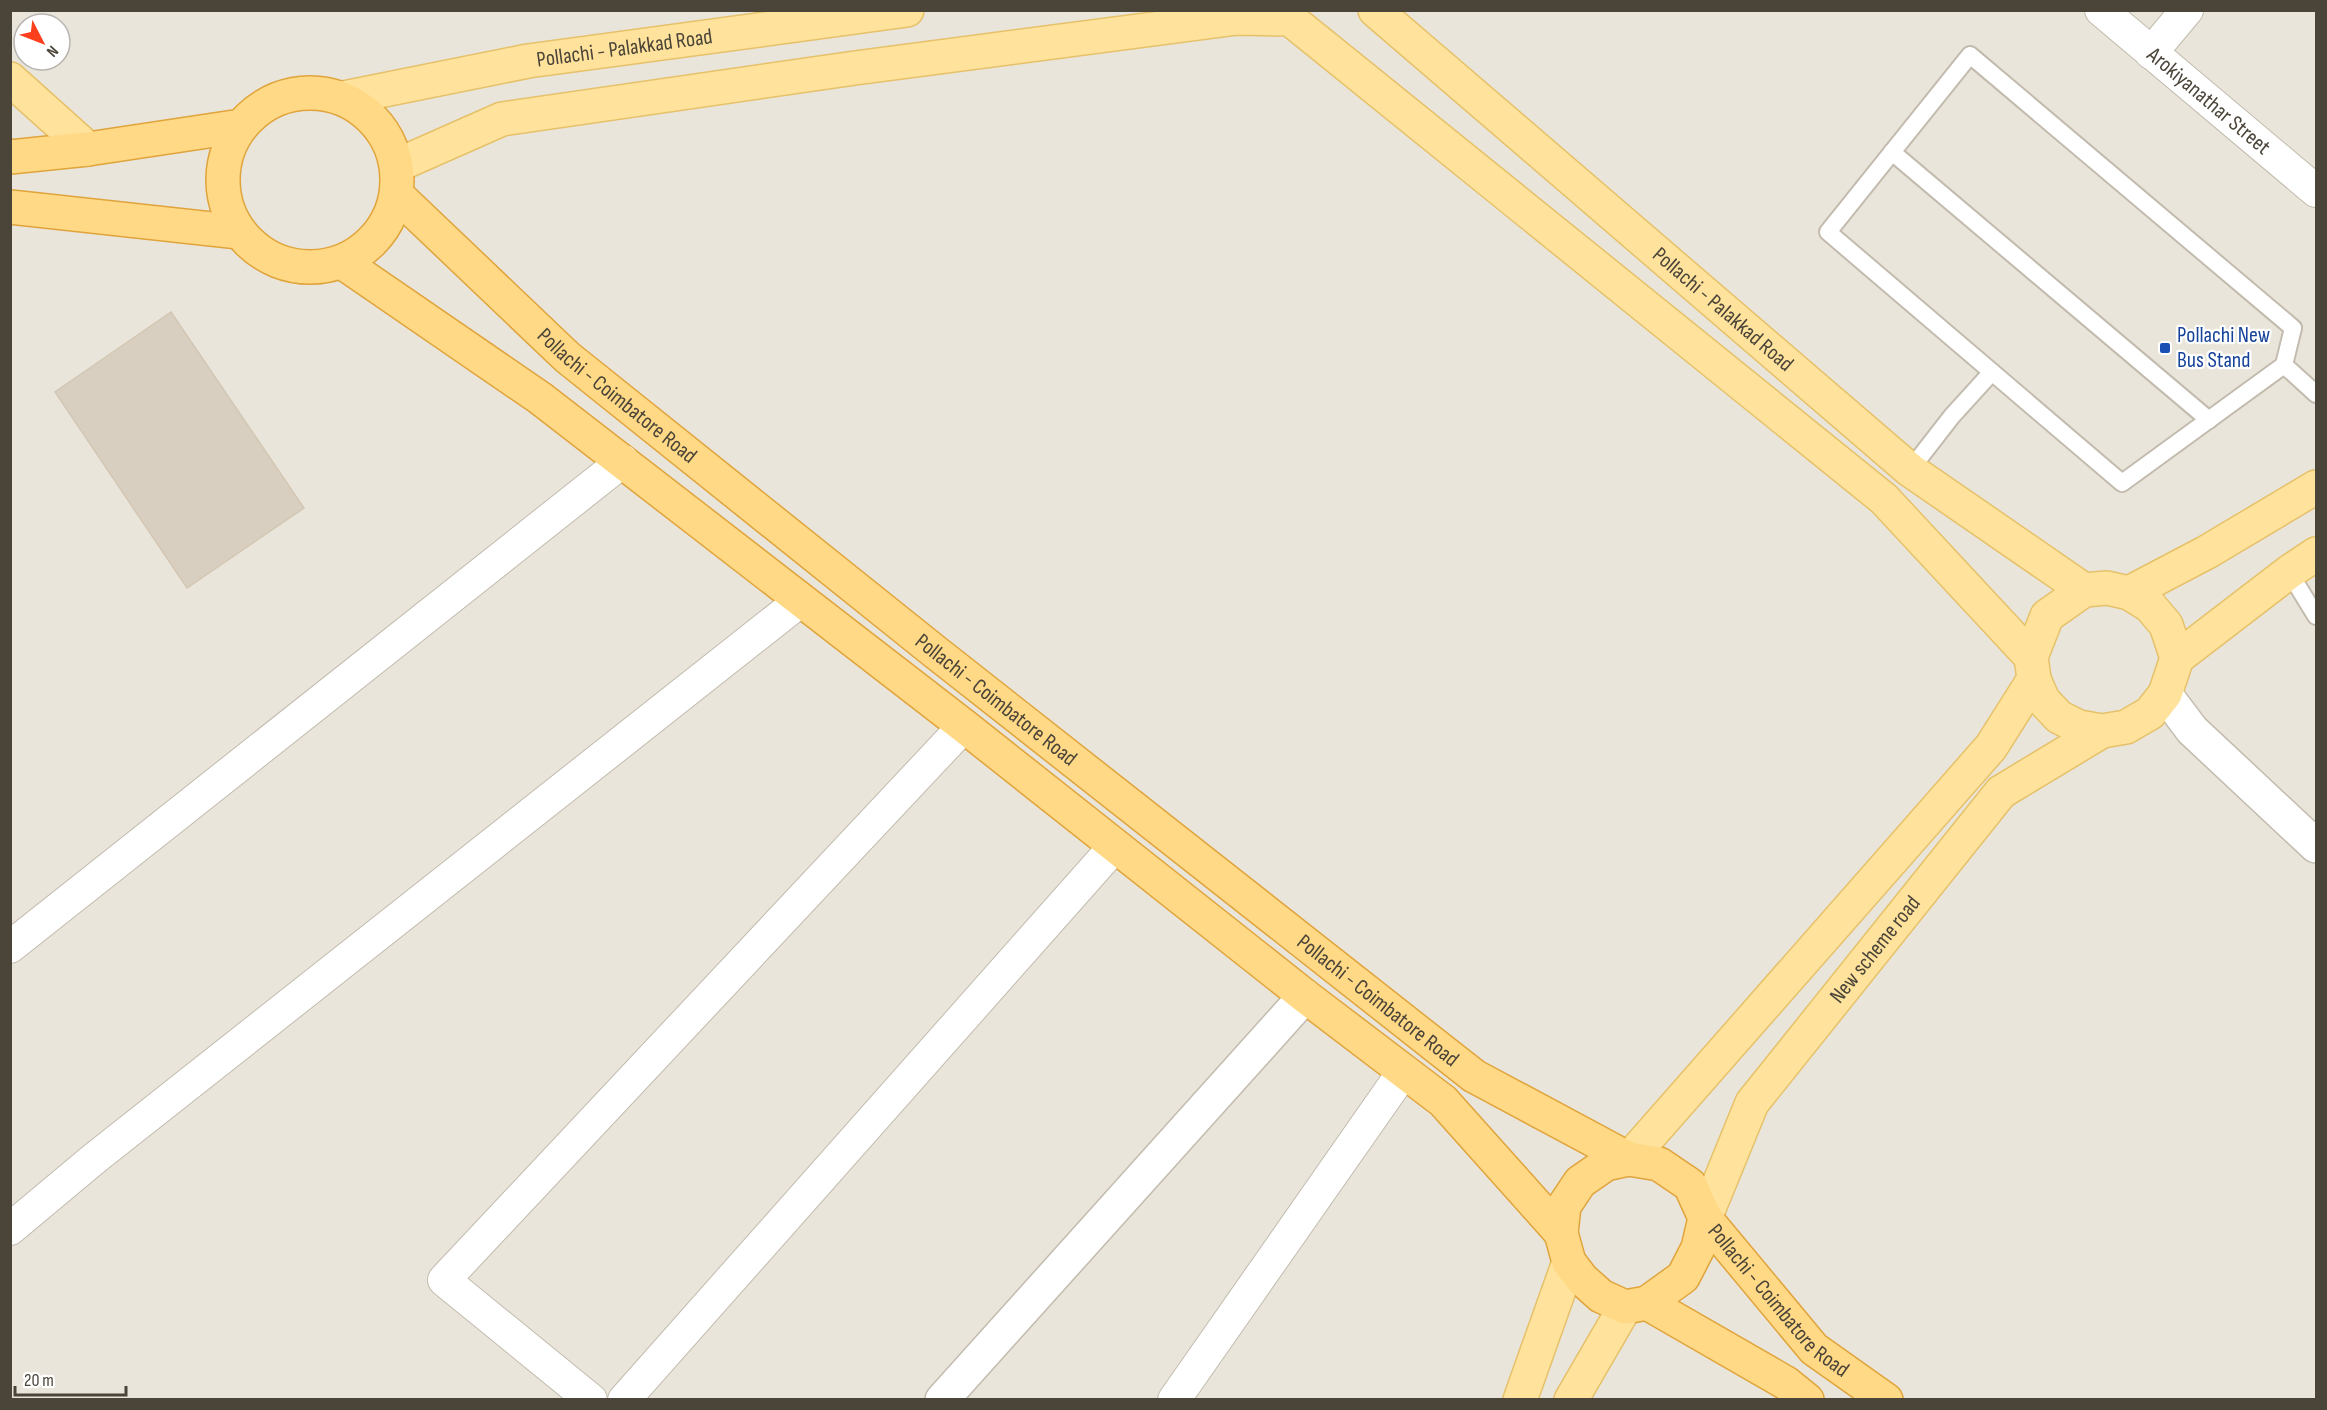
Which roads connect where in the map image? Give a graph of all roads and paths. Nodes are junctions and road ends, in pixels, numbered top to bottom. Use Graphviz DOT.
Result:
graph roads {
  1 [pos="907,10"];
  2 [pos="1375,10"];
  3 [pos="2101,10"];
  4 [pos="2187,10"];
  5 [pos="1293,15"];
  6 [pos="796,18"];
  7 [pos="2151,53"];
  8 [pos="10,79"];
  9 [pos="344,98"];
  10 [pos="241,126"];
  11 [pos="88,149"];
  12 [pos="1892,152"];
  13 [pos="10,157"];
  14 [pos="397,180"];
  15 [pos="2316,190"];
  16 [pos="10,207"];
  17 [pos="239,232"];
  18 [pos="342,262"];
  19 [pos="2284,365"];
  20 [pos="1992,372"];
  21 [pos="2316,394"];
  22 [pos="2209,420"];
  23 [pos="623,461"];
  24 [pos="1910,470"];
  25 [pos="2316,487"];
  26 [pos="2316,555"];
  27 [pos="2289,572"];
  28 [pos="2084,590"];
  29 [pos="2129,593"];
  30 [pos="800,601"];
  31 [pos="2316,616"];
  32 [pos="2177,658"];
  33 [pos="2032,668"];
  34 [pos="2157,703"];
  35 [pos="964,726"];
  36 [pos="2102,731"];
  37 [pos="1114,846"];
  38 [pos="2316,846"];
  39 [pos="10,947"];
  40 [pos="1305,996"];
  41 [pos="1404,1071"];
  42 [pos="1629,1159"];
  43 [pos="1705,1218"];
  44 [pos="10,1229"];
  45 [pos="1565,1248"];
  46 [pos="1636,1305"];
  47 [pos="591,1400"];
  48 [pos="624,1400"];
  49 [pos="942,1400"];
  50 [pos="1174,1400"];
  51 [pos="1520,1400"];
  52 [pos="1571,1400"];
  53 [pos="1807,1400"];
  54 [pos="1886,1400"];
  1 -- 6 [label="main road, Pollachi - Palakkad Road"];
  2 -- 24 [label="main road, Pollachi - Palakkad Road"];
  3 -- 7 [label="street, Arokiyanathar Street"];
  4 -- 7 [label="street"];
  5 -- 14 [label="main road"];
  5 -- 33 [label="main road"];
  6 -- 9 [label="main road, Pollachi - Palakkad Road"];
  7 -- 15 [label="street, Arokiyanathar Street"];
  8 -- 11 [label="main road"];
  9 -- 10 [label="highway, Pollachi - Coimbatore Road"];
  9 -- 14 [label="highway, Pollachi - Coimbatore Road"];
  10 -- 11 [label="highway"];
  10 -- 17 [label="highway, Pollachi - Coimbatore Road"];
  11 -- 13 [label="highway"];
  12 -- 19 [label="lane"];
  12 -- 20 [label="lane"];
  12 -- 22 [label="lane"];
  14 -- 18 [label="highway, Pollachi - Coimbatore Road"];
  14 -- 42 [label="highway, Pollachi - Coimbatore Road"];
  16 -- 17 [label="highway"];
  17 -- 18 [label="highway, Pollachi - Coimbatore Road"];
  18 -- 23 [label="highway, Pollachi - Coimbatore Road"];
  19 -- 21 [label="lane"];
  19 -- 22 [label="lane"];
  20 -- 22 [label="lane"];
  20 -- 24 [label="lane"];
  23 -- 30 [label="highway, Pollachi - Coimbatore Road"];
  23 -- 39 [label="street"];
  24 -- 28 [label="main road, Pollachi - Palakkad Road"];
  25 -- 29 [label="main road"];
  26 -- 27 [label="main road"];
  27 -- 31 [label="lane"];
  27 -- 32 [label="main road"];
  28 -- 29 [label="main road"];
  28 -- 33 [label="main road"];
  29 -- 32 [label="main road"];
  30 -- 35 [label="highway, Pollachi - Coimbatore Road"];
  30 -- 44 [label="street"];
  32 -- 34 [label="main road"];
  33 -- 36 [label="main road"];
  33 -- 42 [label="main road, New scheme road"];
  34 -- 36 [label="main road"];
  34 -- 38 [label="street"];
  35 -- 37 [label="highway, Pollachi - Coimbatore Road"];
  35 -- 47 [label="street"];
  36 -- 43 [label="main road, New scheme road"];
  37 -- 40 [label="highway, Pollachi - Coimbatore Road"];
  37 -- 48 [label="street"];
  40 -- 41 [label="highway, Pollachi - Coimbatore Road"];
  40 -- 49 [label="street"];
  41 -- 45 [label="highway, Pollachi - Coimbatore Road"];
  41 -- 50 [label="street"];
  42 -- 43 [label="highway, Pollachi - Coimbatore Road"];
  42 -- 45 [label="highway, Pollachi - Coimbatore Road"];
  43 -- 46 [label="highway, Pollachi - Coimbatore Road"];
  43 -- 54 [label="highway, Pollachi - Coimbatore Road"];
  45 -- 46 [label="highway, Pollachi - Coimbatore Road"];
  45 -- 51 [label="main road"];
  46 -- 52 [label="main road"];
  46 -- 53 [label="highway, Pollachi - Coimbatore Road"];
}
